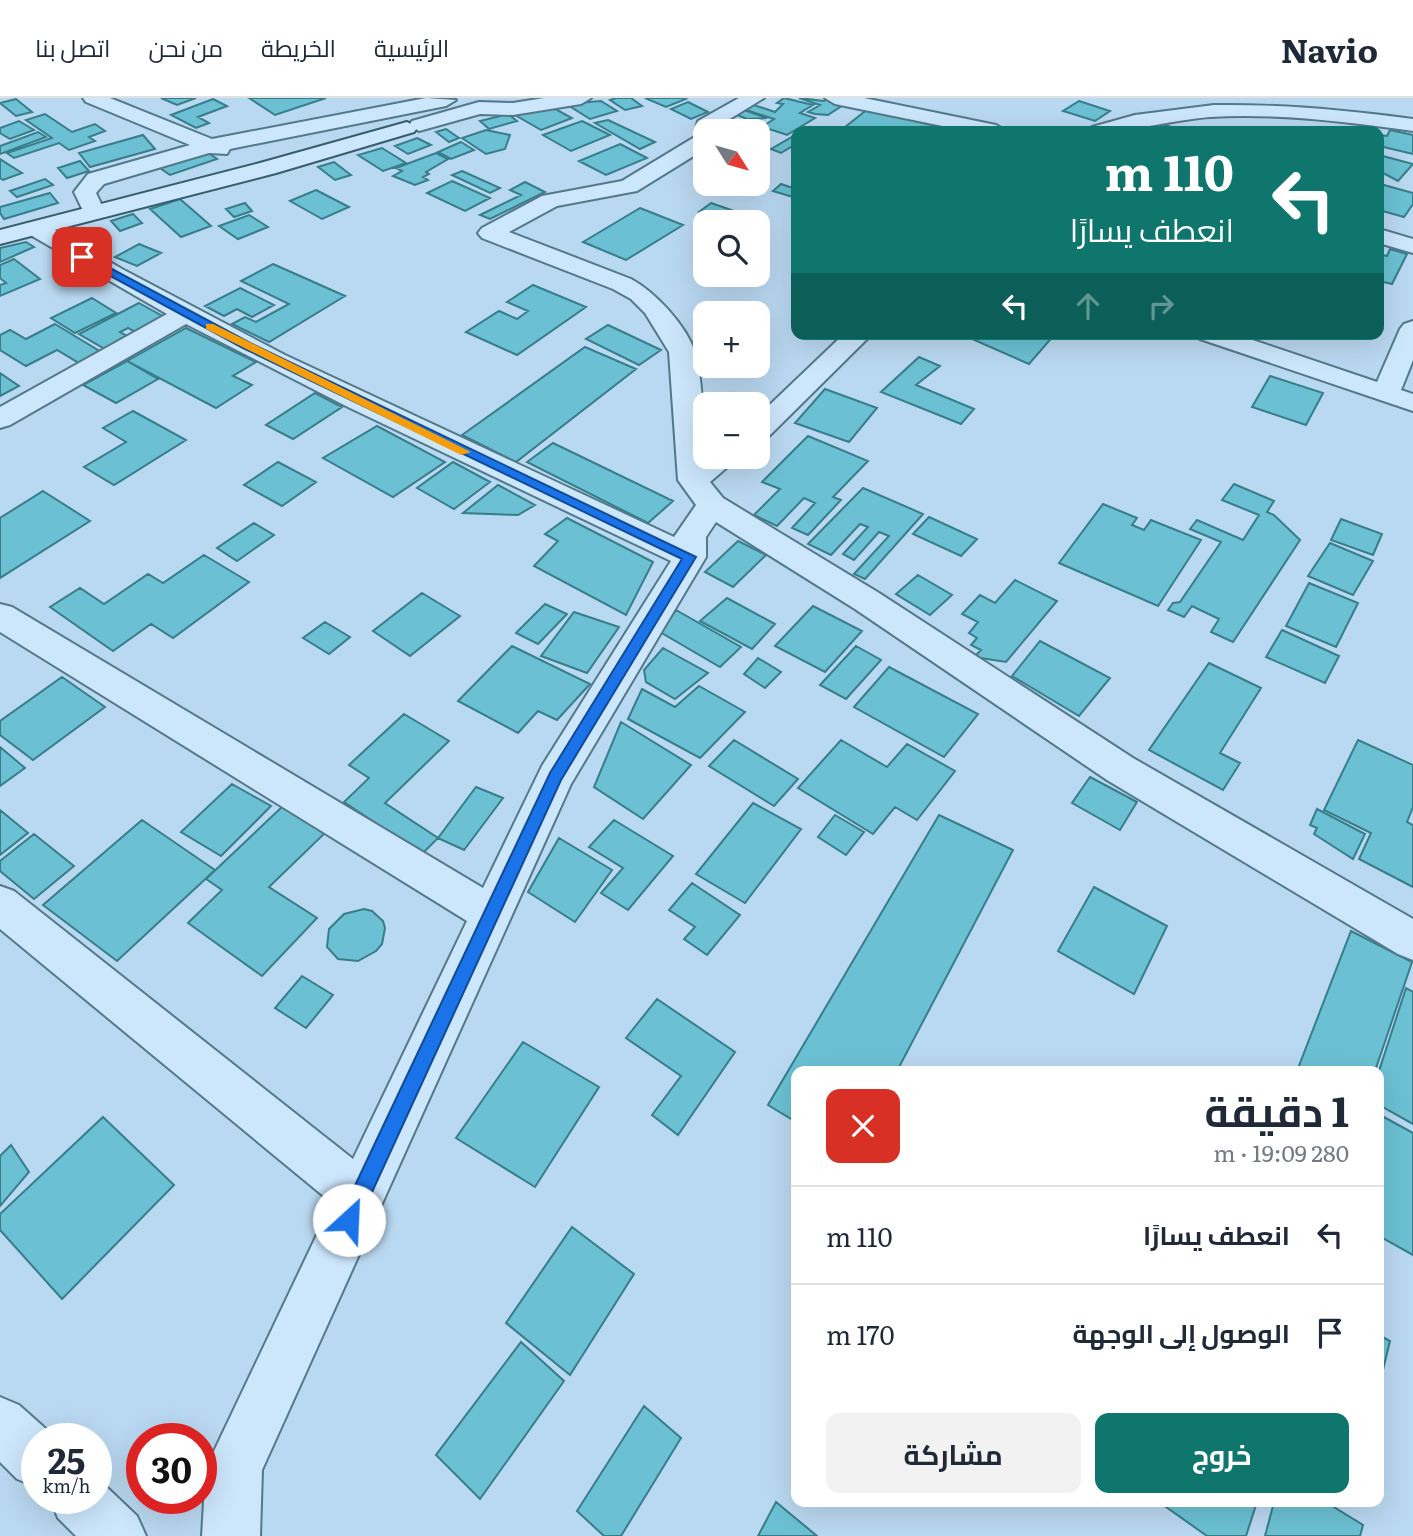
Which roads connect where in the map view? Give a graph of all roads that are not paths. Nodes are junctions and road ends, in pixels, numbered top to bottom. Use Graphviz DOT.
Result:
graph roads {
  1 [pos="93,98"];
  2 [pos="581,98"];
  3 [pos="754,98"];
  4 [pos="835,98"];
  5 [pos="448,99"];
  6 [pos="716,119"];
  7 [pos="1413,125"];
  8 [pos="972,126"];
  9 [pos="1111,126"];
  10 [pos="407,128"];
  11 [pos="211,146"];
  12 [pos="693,147"];
  13 [pos="268,168"];
  14 [pos="94,212"];
  15 [pos="35,228"];
  16 [pos="0,237"];
  17 [pos="1384,237"];
  18 [pos="1413,246"];
  19 [pos="186,314"];
  20 [pos="1413,329"];
  21 [pos="853,340"];
  22 [pos="1227,340"];
  23 [pos="1386,393"];
  24 [pos="1413,403"];
  25 [pos="0,419"];
  26 [pos="770,419"];
  27 [pos="717,469"];
  28 [pos="703,493"];
  29 [pos="690,557"];
  30 [pos="0,616"];
  31 [pos="0,904"];
  32 [pos="491,914"];
  33 [pos="1413,941"];
  34 [pos="360,1195"];
  35 [pos="0,1424"];
  36 [pos="21,1444"];
  37 [pos="94,1514"];
  38 [pos="117,1536"];
  39 [pos="231,1536"];
  1 -- 11 [label="street"];
  2 -- 10 [label="street"];
  3 -- 6 [label="street"];
  4 -- 8 [label="street"];
  5 -- 10 [label="street"];
  5 -- 11 [label="street"];
  7 -- 9 [label="street"];
  10 -- 13 [label="street"];
  11 -- 13 [label="street"];
  11 -- 14 [label="street"];
  12 -- 28 [label="street"];
  13 -- 14 [label="street"];
  14 -- 15 [label="street"];
  15 -- 16 [label="street"];
  15 -- 19 [label="street"];
  17 -- 18 [label="street"];
  19 -- 25 [label="street"];
  19 -- 29 [label="street"];
  20 -- 23 [label="street"];
  21 -- 26 [label="street"];
  22 -- 23 [label="street"];
  23 -- 24 [label="street"];
  27 -- 28 [label="street"];
  28 -- 29 [label="street"];
  28 -- 33 [label="street"];
  29 -- 32 [label="street"];
  30 -- 32 [label="street"];
  31 -- 34 [label="street"];
  32 -- 34 [label="street"];
  34 -- 39 [label="street"];
  35 -- 36 [label="street"];
  37 -- 38 [label="street"];
}
